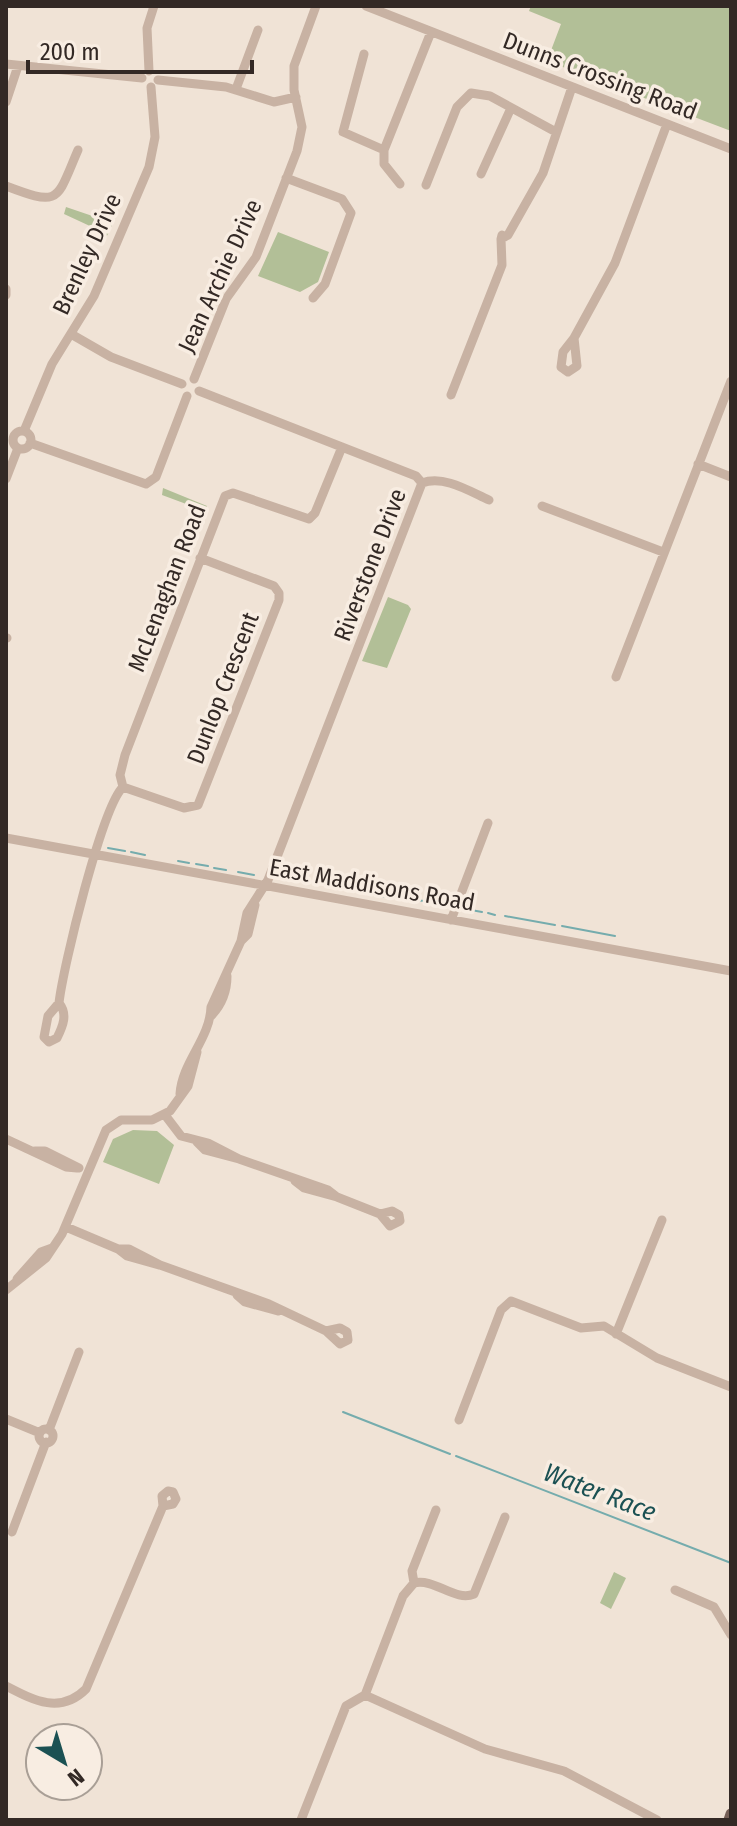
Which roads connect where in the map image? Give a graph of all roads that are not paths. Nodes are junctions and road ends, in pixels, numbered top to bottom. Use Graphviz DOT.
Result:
graph roads {
  1 [pos="154,6"];
  2 [pos="316,6"];
  3 [pos="366,6"];
  4 [pos="258,30"];
  5 [pos="431,32"];
  6 [pos="364,54"];
  7 [pos="6,64"];
  8 [pos="18,66"];
  9 [pos="146,74"];
  10 [pos="154,83"];
  11 [pos="570,86"];
  12 [pos="236,89"];
  13 [pos="296,97"];
  14 [pos="6,102"];
  15 [pos="511,108"];
  16 [pos="667,124"];
  17 [pos="553,131"];
  18 [pos="731,149"];
  19 [pos="78,150"];
  20 [pos="384,150"];
  21 [pos="481,174"];
  22 [pos="286,178"];
  23 [pos="400,184"];
  24 [pos="426,185"];
  25 [pos="6,186"];
  26 [pos="6,289"];
  27 [pos="6,295"];
  28 [pos="313,298"];
  29 [pos="71,334"];
  30 [pos="574,338"];
  31 [pos="194,379"];
  32 [pos="731,381"];
  33 [pos="182,384"];
  34 [pos="199,391"];
  35 [pos="451,395"];
  36 [pos="187,396"];
  37 [pos="24,431"];
  38 [pos="10,435"];
  39 [pos="30,443"];
  40 [pos="342,447"];
  41 [pos="18,448"];
  42 [pos="698,464"];
  43 [pos="731,477"];
  44 [pos="6,479"];
  45 [pos="422,483"];
  46 [pos="489,500"];
  47 [pos="542,506"];
  48 [pos="663,552"];
  49 [pos="200,558"];
  50 [pos="616,677"];
  51 [pos="123,787"];
  52 [pos="488,823"];
  53 [pos="6,838"];
  54 [pos="95,855"];
  55 [pos="264,886"];
  56 [pos="451,920"];
  57 [pos="731,971"];
  58 [pos="59,1003"];
  59 [pos="165,1115"];
  60 [pos="6,1139"];
  61 [pos="88,1172"];
  62 [pos="380,1214"];
  63 [pos="662,1220"];
  64 [pos="66,1227"];
  65 [pos="6,1290"];
  66 [pos="326,1331"];
  67 [pos="616,1334"];
  68 [pos="79,1352"];
  69 [pos="731,1387"];
  70 [pos="6,1419"];
  71 [pos="459,1420"];
  72 [pos="45,1435"];
  73 [pos="163,1506"];
  74 [pos="436,1510"];
  75 [pos="505,1517"];
  76 [pos="12,1532"];
  77 [pos="414,1583"];
  78 [pos="675,1590"];
  79 [pos="731,1635"];
  80 [pos="6,1686"];
  81 [pos="365,1695"];
  82 [pos="731,1814"];
  83 [pos="301,1820"];
  84 [pos="657,1820"];
  85 [pos="729,1820"];
  1 -- 9 [label="street"];
  2 -- 13 [label="street, Jean Archie Drive"];
  3 -- 5 [label="street, Dunns Crossing Road"];
  4 -- 12 [label="street"];
  5 -- 11 [label="street, Dunns Crossing Road"];
  5 -- 20 [label="street"];
  6 -- 20 [label="street"];
  7 -- 8 [label="street"];
  8 -- 9 [label="street"];
  8 -- 14 [label="street"];
  9 -- 10 [label="street"];
  10 -- 12 [label="street"];
  10 -- 29 [label="street, Brenley Drive"];
  11 -- 16 [label="street, Dunns Crossing Road"];
  11 -- 17 [label="street"];
  12 -- 13 [label="street"];
  13 -- 22 [label="street, Jean Archie Drive"];
  15 -- 17 [label="street"];
  15 -- 21 [label="street"];
  15 -- 24 [label="street"];
  16 -- 18 [label="street, Dunns Crossing Road"];
  16 -- 30 [label="street"];
  17 -- 35 [label="street"];
  19 -- 25 [label="street"];
  20 -- 23 [label="street"];
  22 -- 28 [label="street"];
  22 -- 31 [label="street, Jean Archie Drive"];
  26 -- 27 [label="street"];
  29 -- 33 [label="street"];
  29 -- 37 [label="street, Brenley Drive"];
  31 -- 33 [label="street"];
  31 -- 34 [label="street"];
  32 -- 42 [label="street"];
  33 -- 36 [label="street"];
  34 -- 36 [label="street"];
  34 -- 40 [label="street, Riverstone Drive"];
  36 -- 39 [label="street"];
  37 -- 38 [label="street"];
  37 -- 39 [label="street"];
  38 -- 41 [label="street"];
  39 -- 41 [label="street"];
  40 -- 45 [label="street, Riverstone Drive"];
  40 -- 49 [label="street, McLenaghan Road"];
  41 -- 44 [label="street"];
  42 -- 43 [label="street"];
  42 -- 48 [label="street"];
  45 -- 46 [label="street"];
  45 -- 55 [label="street, Riverstone Drive"];
  47 -- 48 [label="street"];
  48 -- 50 [label="street"];
  49 -- 51 [label="street, McLenaghan Road"];
  49 -- 51 [label="street, Dunlop Crescent"];
  51 -- 54 [label="street, McLenaghan Road"];
  52 -- 56 [label="street"];
  53 -- 54 [label="street, East Maddisons Road"];
  54 -- 55 [label="street, East Maddisons Road"];
  54 -- 58 [label="street, McLenaghan Road"];
  55 -- 56 [label="street, East Maddisons Road"];
  55 -- 59 [label="street, Riverstone Drive"];
  56 -- 57 [label="street, East Maddisons Road"];
  59 -- 61 [label="street"];
  59 -- 62 [label="street"];
  60 -- 61 [label="street"];
  61 -- 64 [label="street"];
  63 -- 67 [label="street"];
  64 -- 65 [label="street"];
  64 -- 66 [label="street"];
  67 -- 69 [label="street"];
  67 -- 71 [label="street"];
  68 -- 72 [label="street"];
  70 -- 72 [label="street"];
  72 -- 76 [label="street"];
  73 -- 80 [label="street"];
  74 -- 77 [label="street"];
  75 -- 77 [label="street"];
  77 -- 81 [label="street"];
  78 -- 79 [label="street"];
  81 -- 83 [label="street"];
  81 -- 84 [label="street"];
  82 -- 85 [label="main road"];
}
